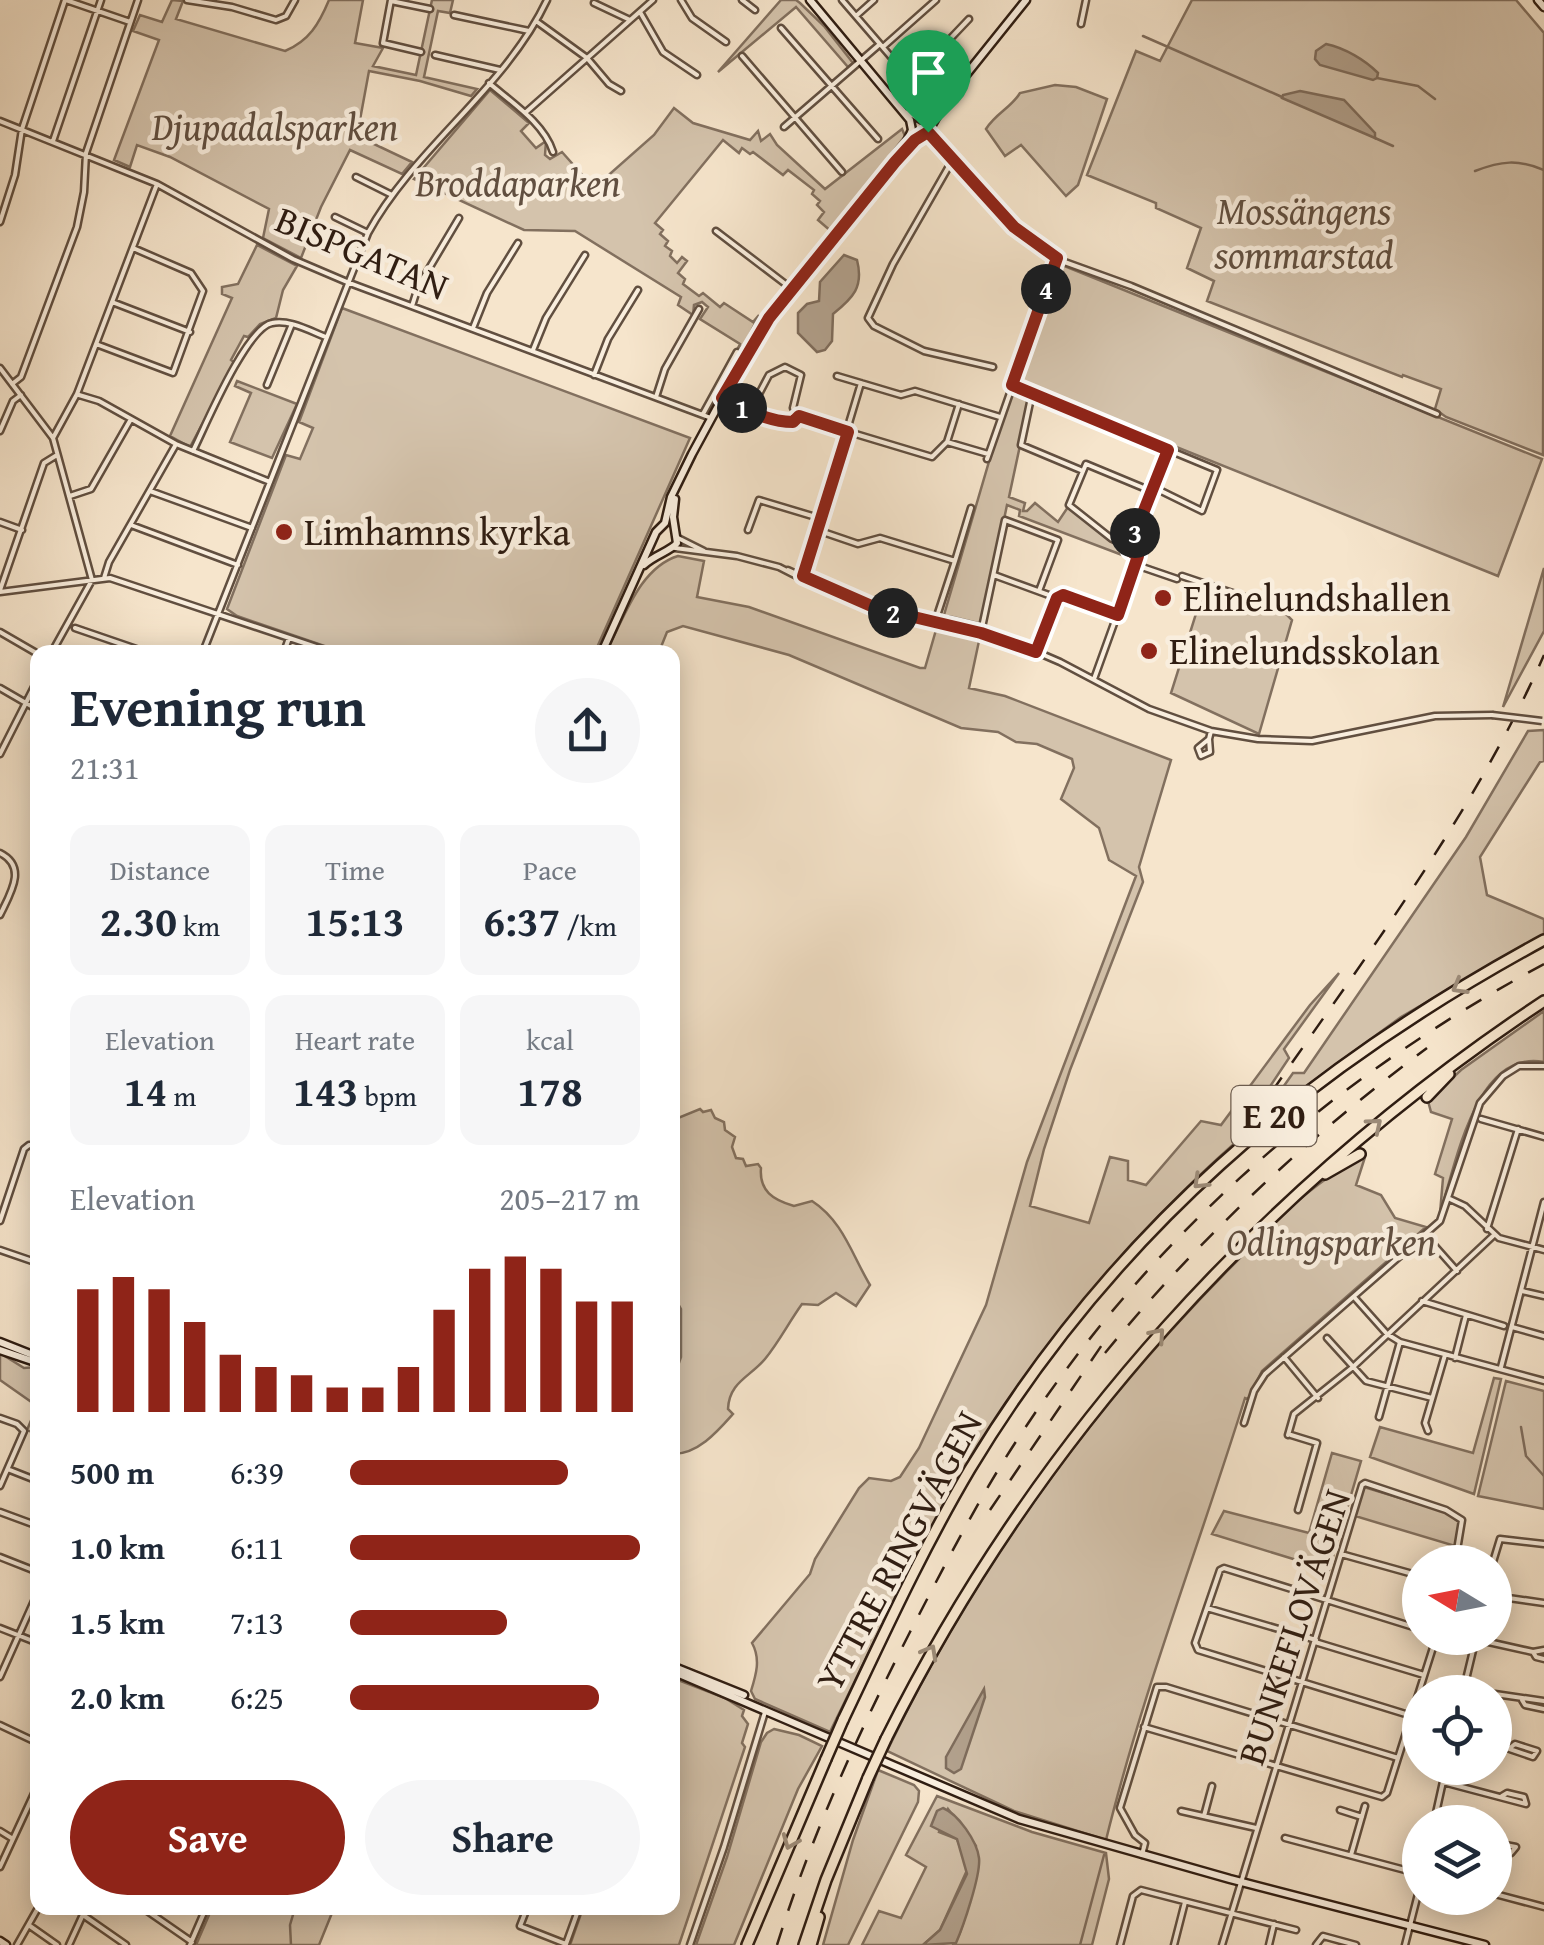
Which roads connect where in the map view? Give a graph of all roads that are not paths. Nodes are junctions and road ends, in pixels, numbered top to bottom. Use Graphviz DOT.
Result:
graph roads {
  1 [pos="65,0"];
  2 [pos="100,0"];
  3 [pos="138,0"];
  4 [pos="187,0"];
  5 [pos="235,0"];
  6 [pos="295,0"];
  7 [pos="547,0"];
  8 [pos="653,0"];
  9 [pos="681,0"];
  10 [pos="742,0"];
  11 [pos="810,0"];
  12 [pos="842,0"];
  13 [pos="874,0"];
  14 [pos="936,0"];
  15 [pos="1026,0"];
  16 [pos="1085,0"];
  17 [pos="1538,0"];
  18 [pos="391,1"];
  19 [pos="594,3"];
  20 [pos="232,7"];
  21 [pos="1544,7"];
  22 [pos="430,9"];
  23 [pos="755,10"];
  24 [pos="97,11"];
  25 [pos="640,12"];
  26 [pos="454,15"];
  27 [pos="856,16"];
  28 [pos="969,19"];
  29 [pos="630,20"];
  30 [pos="536,21"];
  31 [pos="130,22"];
  32 [pos="1080,24"];
  33 [pos="781,28"];
  34 [pos="529,31"];
  35 [pos="726,42"];
  36 [pos="881,46"];
  37 [pos="421,52"];
  38 [pos="435,55"];
  39 [pos="742,56"];
  40 [pos="587,58"];
  41 [pos="862,60"];
  42 [pos="500,70"];
  43 [pos="697,75"];
  44 [pos="911,80"];
  45 [pos="489,83"];
  46 [pos="832,86"];
  47 [pos="923,90"];
  48 [pos="621,91"];
  49 [pos="950,96"];
  50 [pos="900,106"];
  51 [pos="525,113"];
  52 [pos="795,118"];
  53 [pos="0,121"];
  54 [pos="922,121"];
  55 [pos="784,127"];
  56 [pos="22,129"];
  57 [pos="912,129"];
  58 [pos="925,134"];
  59 [pos="878,139"];
  60 [pos="53,141"];
  61 [pos="553,152"];
  62 [pos="86,153"];
  63 [pos="952,161"];
  64 [pos="895,162"];
  65 [pos="842,172"];
  66 [pos="356,177"];
  67 [pos="157,184"];
  68 [pos="392,194"];
  69 [pos="336,216"];
  70 [pos="459,218"];
  71 [pos="0,222"];
  72 [pos="716,231"];
  73 [pos="368,233"];
  74 [pos="518,243"];
  75 [pos="133,248"];
  76 [pos="586,255"];
  77 [pos="1057,258"];
  78 [pos="347,282"];
  79 [pos="792,288"];
  80 [pos="638,290"];
  81 [pos="112,302"];
  82 [pos="412,306"];
  83 [pos="699,309"];
  84 [pos="292,324"];
  85 [pos="473,328"];
  86 [pos="190,332"];
  87 [pos="326,337"];
  88 [pos="96,344"];
  89 [pos="533,350"];
  90 [pos="737,352"];
  91 [pos="993,367"];
  92 [pos="0,368"];
  93 [pos="594,375"];
  94 [pos="837,376"];
  95 [pos="862,383"];
  96 [pos="12,384"];
  97 [pos="267,385"];
  98 [pos="1012,385"];
  99 [pos="1032,393"];
  100 [pos="77,394"];
  101 [pos="21,395"];
  102 [pos="656,397"];
  103 [pos="722,398"];
  104 [pos="959,404"];
  105 [pos="750,411"];
  106 [pos="1437,414"];
  107 [pos="707,416"];
  108 [pos="799,416"];
  109 [pos="1000,417"];
  110 [pos="131,419"];
  111 [pos="0,431"];
  112 [pos="848,432"];
  113 [pos="53,438"];
  114 [pos="948,442"];
  115 [pos="176,444"];
  116 [pos="1168,450"];
  117 [pos="194,452"];
  118 [pos="58,454"];
  119 [pos="1083,472"];
  120 [pos="680,478"];
  121 [pos="270,482"];
  122 [pos="1152,489"];
  123 [pos="150,491"];
  124 [pos="70,496"];
  125 [pos="971,508"];
  126 [pos="821,519"];
  127 [pos="0,522"];
  128 [pos="131,525"];
  129 [pos="662,527"];
  130 [pos="252,528"];
  131 [pos="674,529"];
  132 [pos="22,530"];
  133 [pos="748,530"];
  134 [pos="818,530"];
  135 [pos="678,538"];
  136 [pos="655,540"];
  137 [pos="1130,546"];
  138 [pos="669,549"];
  139 [pos="713,554"];
  140 [pos="955,560"];
  141 [pos="238,566"];
  142 [pos="1139,566"];
  143 [pos="637,572"];
  144 [pos="994,574"];
  145 [pos="104,578"];
  146 [pos="803,578"];
  147 [pos="92,580"];
  148 [pos="0,591"];
  149 [pos="1039,591"];
  150 [pos="1057,598"];
  151 [pos="1271,606"];
  152 [pos="218,614"];
  153 [pos="1118,615"];
  154 [pos="935,622"];
  155 [pos="75,628"];
  156 [pos="0,632"];
  157 [pos="981,633"];
  158 [pos="289,638"];
  159 [pos="120,644"];
  160 [pos="56,645"];
  161 [pos="123,645"];
  162 [pos="206,645"];
  163 [pos="286,645"];
  164 [pos="310,645"];
  165 [pos="605,645"];
  166 [pos="30,649"];
  167 [pos="1036,652"];
  168 [pos="1094,679"];
  169 [pos="0,688"];
  170 [pos="30,694"];
  171 [pos="25,703"];
  172 [pos="30,706"];
  173 [pos="1543,721"];
  174 [pos="1211,731"];
  175 [pos="1209,739"];
  176 [pos="0,754"];
  177 [pos="0,853"];
  178 [pos="0,915"];
  179 [pos="1544,940"];
  180 [pos="1544,1001"];
  181 [pos="1471,1051"];
  182 [pos="1544,1066"];
  183 [pos="1427,1097"];
  184 [pos="1481,1118"];
  185 [pos="1517,1132"];
  186 [pos="1507,1133"];
  187 [pos="1544,1137"];
  188 [pos="30,1144"];
  189 [pos="1360,1154"];
  190 [pos="1301,1189"];
  191 [pos="1449,1199"];
  192 [pos="1544,1202"];
  193 [pos="0,1221"];
  194 [pos="1487,1229"];
  195 [pos="1494,1234"];
  196 [pos="1433,1244"];
  197 [pos="1532,1247"];
  198 [pos="0,1250"];
  199 [pos="1544,1250"];
  200 [pos="30,1261"];
  201 [pos="1457,1271"];
  202 [pos="1522,1290"];
  203 [pos="1544,1296"];
  204 [pos="1354,1297"];
  205 [pos="1422,1302"];
  206 [pos="1466,1315"];
  207 [pos="1504,1326"];
  208 [pos="1512,1327"];
  209 [pos="1386,1334"];
  210 [pos="1544,1336"];
  211 [pos="1328,1338"];
  212 [pos="0,1342"];
  213 [pos="1400,1342"];
  214 [pos="0,1350"];
  215 [pos="1444,1355"];
  216 [pos="30,1358"];
  217 [pos="1284,1358"];
  218 [pos="1455,1358"];
  219 [pos="30,1361"];
  220 [pos="1352,1367"];
  221 [pos="1500,1368"];
  222 [pos="1544,1381"];
  223 [pos="1388,1386"];
  224 [pos="1318,1398"];
  225 [pos="1432,1398"];
  226 [pos="1379,1417"];
  227 [pos="0,1418"];
  228 [pos="1244,1423"];
  229 [pos="1428,1431"];
  230 [pos="8,1469"];
  231 [pos="30,1478"];
  232 [pos="0,1486"];
  233 [pos="1298,1510"];
  234 [pos="0,1512"];
  235 [pos="30,1523"];
  236 [pos="1544,1544"];
  237 [pos="1458,1545"];
  238 [pos="1498,1545"];
  239 [pos="1341,1554"];
  240 [pos="0,1557"];
  241 [pos="30,1569"];
  242 [pos="1402,1571"];
  243 [pos="1512,1598"];
  244 [pos="1327,1600"];
  245 [pos="1544,1603"];
  246 [pos="1207,1608"];
  247 [pos="30,1610"];
  248 [pos="1402,1623"];
  249 [pos="0,1628"];
  250 [pos="18,1636"];
  251 [pos="30,1640"];
  252 [pos="1316,1641"];
  253 [pos="1512,1647"];
  254 [pos="1544,1650"];
  255 [pos="1533,1652"];
  256 [pos="1430,1655"];
  257 [pos="1544,1658"];
  258 [pos="680,1672"];
  259 [pos="1424,1675"];
  260 [pos="0,1677"];
  261 [pos="1304,1683"];
  262 [pos="1512,1698"];
  263 [pos="1522,1700"];
  264 [pos="1544,1701"];
  265 [pos="766,1708"];
  266 [pos="1544,1710"];
  267 [pos="1402,1713"];
  268 [pos="1291,1724"];
  269 [pos="0,1725"];
  270 [pos="1144,1727"];
  271 [pos="30,1739"];
  272 [pos="1402,1746"];
  273 [pos="1510,1748"];
  274 [pos="1398,1758"];
  275 [pos="1277,1766"];
  276 [pos="1456,1785"];
  277 [pos="1212,1786"];
  278 [pos="1502,1796"];
  279 [pos="30,1802"];
  280 [pos="1366,1806"];
  281 [pos="1340,1810"];
  282 [pos="1181,1812"];
  283 [pos="1204,1816"];
  284 [pos="1362,1817"];
  285 [pos="1256,1828"];
  286 [pos="0,1831"];
  287 [pos="1285,1838"];
  288 [pos="13,1839"];
  289 [pos="1142,1855"];
  290 [pos="1351,1855"];
  291 [pos="0,1867"];
  292 [pos="1402,1869"];
  293 [pos="1239,1881"];
  294 [pos="1512,1899"];
  295 [pos="1185,1902"];
  296 [pos="1544,1907"];
  297 [pos="1230,1913"];
  298 [pos="35,1915"];
  299 [pos="83,1915"];
  300 [pos="153,1915"];
  301 [pos="203,1915"];
  302 [pos="524,1915"];
  303 [pos="576,1915"];
  304 [pos="1413,1915"];
  305 [pos="1274,1924"];
  306 [pos="1410,1925"];
  307 [pos="30,1926"];
  308 [pos="1296,1930"];
  309 [pos="191,1943"];
  310 [pos="17,1945"];
  311 [pos="58,1945"];
  312 [pos="69,1945"];
  313 [pos="126,1945"];
  314 [pos="690,1945"];
  315 [pos="747,1945"];
  316 [pos="808,1945"];
  317 [pos="1120,1945"];
  318 [pos="1174,1945"];
  319 [pos="1222,1945"];
  320 [pos="1269,1945"];
  321 [pos="1316,1945"];
  322 [pos="1356,1945"];
  323 [pos="1405,1945"];
  324 [pos="1485,1945"];
  1 -- 24 [label="street"];
  1 -- 56 [label="street"];
  2 -- 24 [label="street"];
  3 -- 31 [label="street"];
  4 -- 20 [label="street"];
  5 -- 20 [label="street"];
  6 -- 20 [label="street"];
  7 -- 30 [label="street"];
  8 -- 25 [label="street"];
  9 -- 35 [label="street"];
  10 -- 23 [label="street"];
  11 -- 41 [label="main road"];
  12 -- 27 [label="street"];
  13 -- 27 [label="street"];
  14 -- 36 [label="street"];
  15 -- 49 [label="main road"];
  16 -- 32 [label="street"];
  17 -- 21 [label="main road"];
  18 -- 22 [label="street"];
  18 -- 37 [label="street"];
  19 -- 29 [label="street"];
  24 -- 31 [label="street"];
  24 -- 60 [label="street"];
  25 -- 29 [label="street"];
  25 -- 43 [label="street"];
  26 -- 34 [label="street"];
  27 -- 36 [label="street"];
  28 -- 44 [label="street"];
  29 -- 40 [label="street"];
  30 -- 34 [label="street"];
  30 -- 40 [label="street"];
  31 -- 62 [label="street"];
  33 -- 46 [label="street"];
  34 -- 42 [label="street"];
  36 -- 41 [label="street"];
  36 -- 44 [label="street"];
  38 -- 42 [label="street"];
  39 -- 52 [label="street"];
  40 -- 48 [label="street"];
  40 -- 51 [label="street"];
  41 -- 46 [label="street"];
  41 -- 50 [label="main road"];
  42 -- 45 [label="street"];
  44 -- 47 [label="street"];
  45 -- 51 [label="street"];
  45 -- 68 [label="street"];
  46 -- 52 [label="street"];
  46 -- 59 [label="street"];
  49 -- 54 [label="main road"];
  49 -- 58 [label="main road"];
  50 -- 54 [label="main road"];
  50 -- 57 [label="main road"];
  51 -- 61 [label="street"];
  52 -- 55 [label="street"];
  52 -- 65 [label="street"];
  53 -- 56 [label="street, BISPGATAN"];
  54 -- 57 [label="main road"];
  54 -- 58 [label="main road"];
  56 -- 60 [label="street, BISPGATAN"];
  56 -- 71 [label="street"];
  57 -- 58 [label="main road"];
  57 -- 64 [label="main road"];
  58 -- 63 [label="street"];
  58 -- 64 [label="main road"];
  60 -- 62 [label="street, BISPGATAN"];
  62 -- 67 [label="street, BISPGATAN"];
  62 -- 96 [label="street"];
  63 -- 77 [label="street"];
  63 -- 91 [label="street"];
  64 -- 79 [label="main road"];
  66 -- 68 [label="street"];
  67 -- 75 [label="street"];
  67 -- 78 [label="street, BISPGATAN"];
  68 -- 73 [label="street"];
  69 -- 73 [label="street"];
  70 -- 82 [label="street"];
  72 -- 79 [label="street"];
  73 -- 78 [label="street"];
  74 -- 85 [label="street"];
  75 -- 81 [label="street"];
  75 -- 86 [label="street"];
  76 -- 89 [label="street"];
  77 -- 98 [label="street"];
  77 -- 106 [label="street"];
  78 -- 82 [label="street, BISPGATAN"];
  78 -- 87 [label="street"];
  79 -- 103 [label="main road"];
  80 -- 93 [label="street"];
  81 -- 86 [label="street"];
  81 -- 88 [label="street"];
  82 -- 85 [label="street, BISPGATAN"];
  83 -- 102 [label="street"];
  84 -- 87 [label="street"];
  84 -- 97 [label="street"];
  84 -- 117 [label="street"];
  85 -- 89 [label="street, BISPGATAN"];
  86 -- 88 [label="street"];
  87 -- 121 [label="street"];
  88 -- 100 [label="street"];
  89 -- 93 [label="street, BISPGATAN"];
  90 -- 107 [label="street"];
  92 -- 96 [label="street"];
  93 -- 102 [label="street, BISPGATAN"];
  94 -- 95 [label="street"];
  95 -- 104 [label="street"];
  95 -- 112 [label="street"];
  96 -- 101 [label="street"];
  98 -- 99 [label="street"];
  98 -- 109 [label="street"];
  99 -- 116 [label="street"];
  99 -- 119 [label="street"];
  100 -- 110 [label="street"];
  100 -- 113 [label="street"];
  101 -- 111 [label="street"];
  101 -- 113 [label="street"];
  102 -- 107 [label="street, BISPGATAN"];
  103 -- 105 [label="street"];
  103 -- 107 [label="main road"];
  104 -- 109 [label="street"];
  104 -- 114 [label="street"];
  105 -- 108 [label="street"];
  105 -- 108 [label="street"];
  107 -- 120 [label="main road"];
  108 -- 112 [label="street"];
  109 -- 114 [label="street"];
  110 -- 115 [label="street"];
  110 -- 124 [label="street"];
  112 -- 114 [label="street"];
  112 -- 126 [label="street"];
  113 -- 118 [label="street"];
  115 -- 117 [label="street"];
  115 -- 123 [label="street"];
  116 -- 122 [label="street"];
  116 -- 122 [label="street"];
  117 -- 121 [label="street"];
  118 -- 124 [label="street"];
  118 -- 132 [label="street"];
  119 -- 122 [label="street"];
  119 -- 137 [label="street"];
  120 -- 129 [label="main road"];
  120 -- 131 [label="main road"];
  121 -- 130 [label="street"];
  122 -- 137 [label="street"];
  123 -- 128 [label="street"];
  123 -- 130 [label="street"];
  124 -- 147 [label="street"];
  125 -- 140 [label="street"];
  126 -- 133 [label="street"];
  126 -- 134 [label="street"];
  127 -- 132 [label="street"];
  128 -- 141 [label="street"];
  128 -- 145 [label="street"];
  129 -- 131 [label="main road"];
  129 -- 136 [label="main road"];
  130 -- 141 [label="street"];
  131 -- 135 [label="main road"];
  132 -- 148 [label="street"];
  134 -- 140 [label="street"];
  134 -- 146 [label="street"];
  135 -- 138 [label="main road"];
  135 -- 139 [label="street"];
  136 -- 138 [label="main road"];
  136 -- 143 [label="main road"];
  137 -- 142 [label="street"];
  138 -- 139 [label="street"];
  138 -- 143 [label="main road"];
  139 -- 146 [label="street"];
  140 -- 154 [label="street"];
  141 -- 152 [label="street"];
  142 -- 151 [label="street"];
  142 -- 153 [label="street"];
  143 -- 165 [label="main road"];
  144 -- 149 [label="street"];
  144 -- 149 [label="street"];
  144 -- 157 [label="street"];
  145 -- 147 [label="street"];
  145 -- 152 [label="street"];
  146 -- 154 [label="street"];
  147 -- 148 [label="street"];
  147 -- 160 [label="street"];
  149 -- 150 [label="street"];
  150 -- 153 [label="street"];
  150 -- 167 [label="street"];
  152 -- 158 [label="street"];
  152 -- 162 [label="street"];
  153 -- 168 [label="street"];
  154 -- 157 [label="street"];
  155 -- 159 [label="street"];
  156 -- 166 [label="street"];
  157 -- 167 [label="street"];
  158 -- 163 [label="street"];
  158 -- 164 [label="street"];
  159 -- 161 [label="street"];
  167 -- 168 [label="street"];
  168 -- 174 [label="street"];
  169 -- 171 [label="street"];
  170 -- 171 [label="street"];
  171 -- 172 [label="street"];
  171 -- 176 [label="street"];
  173 -- 174 [label="street, bridge"];
  174 -- 175 [label="street"];
  177 -- 178 [label="street"];
  179 -- 315 [label="highway, YTTRE RINGVÄGEN / E 20, one-way, bridge"];
  180 -- 181 [label="highway, YTTRE RINGVÄGEN / E 20"];
  181 -- 183 [label="highway"];
  190 -- 181 [label="highway, YTTRE RINGVÄGEN / E 20, one-way"];
  182 -- 191 [label="street"];
  184 -- 185 [label="street"];
  185 -- 186 [label="street"];
  185 -- 187 [label="street"];
  185 -- 194 [label="street"];
  188 -- 193 [label="street"];
  189 -- 190 [label="highway"];
  316 -- 190 [label="highway, YTTRE RINGVÄGEN / E 20, one-way, bridge"];
  191 -- 194 [label="street"];
  191 -- 204 [label="street"];
  192 -- 197 [label="street"];
  194 -- 195 [label="street"];
  195 -- 197 [label="street"];
  195 -- 201 [label="street"];
  196 -- 201 [label="street"];
  197 -- 199 [label="street"];
  197 -- 202 [label="street"];
  198 -- 200 [label="street"];
  201 -- 205 [label="street"];
  202 -- 203 [label="street"];
  202 -- 208 [label="street"];
  204 -- 209 [label="street"];
  204 -- 217 [label="street"];
  205 -- 206 [label="street"];
  205 -- 209 [label="street"];
  206 -- 207 [label="street"];
  206 -- 218 [label="street"];
  208 -- 210 [label="street"];
  208 -- 221 [label="street"];
  209 -- 213 [label="street"];
  209 -- 220 [label="street"];
  211 -- 220 [label="street"];
  212 -- 216 [label="main road"];
  213 -- 215 [label="street"];
  213 -- 223 [label="street"];
  214 -- 219 [label="main road"];
  215 -- 218 [label="street"];
  215 -- 225 [label="street"];
  217 -- 224 [label="street"];
  217 -- 228 [label="street"];
  218 -- 221 [label="street"];
  220 -- 223 [label="street"];
  220 -- 224 [label="street"];
  221 -- 222 [label="street"];
  223 -- 225 [label="street"];
  223 -- 226 [label="street"];
  224 -- 233 [label="street"];
  225 -- 229 [label="street"];
  227 -- 230 [label="street"];
  230 -- 231 [label="street"];
  230 -- 232 [label="street"];
  234 -- 235 [label="street"];
  236 -- 238 [label="street"];
  237 -- 239 [label="street, BUNKEFLOVÄGEN"];
  239 -- 242 [label="street"];
  239 -- 244 [label="street, BUNKEFLOVÄGEN"];
  240 -- 241 [label="street"];
  243 -- 245 [label="street"];
  244 -- 246 [label="street"];
  244 -- 248 [label="street"];
  244 -- 252 [label="street, BUNKEFLOVÄGEN"];
  246 -- 252 [label="street"];
  246 -- 261 [label="street"];
  247 -- 250 [label="street"];
  249 -- 250 [label="street"];
  250 -- 251 [label="street"];
  250 -- 260 [label="street"];
  252 -- 259 [label="street"];
  252 -- 261 [label="street, BUNKEFLOVÄGEN"];
  253 -- 255 [label="street"];
  254 -- 255 [label="street"];
  255 -- 257 [label="street"];
  256 -- 259 [label="street"];
  258 -- 265 [label="main road"];
  261 -- 267 [label="street"];
  261 -- 268 [label="street, BUNKEFLOVÄGEN"];
  262 -- 263 [label="street"];
  263 -- 264 [label="street"];
  263 -- 266 [label="street"];
  265 -- 289 [label="main road"];
  265 -- 314 [label="street"];
  268 -- 270 [label="street"];
  268 -- 274 [label="street"];
  268 -- 275 [label="street, BUNKEFLOVÄGEN"];
  269 -- 271 [label="street"];
  270 -- 275 [label="street"];
  270 -- 289 [label="street"];
  272 -- 274 [label="street"];
  273 -- 273 [label="street"];
  274 -- 275 [label="street"];
  275 -- 285 [label="street, BUNKEFLOVÄGEN"];
  276 -- 278 [label="street"];
  277 -- 283 [label="street"];
  279 -- 288 [label="street"];
  280 -- 284 [label="street"];
  281 -- 284 [label="street"];
  282 -- 283 [label="street"];
  283 -- 285 [label="street"];
  284 -- 290 [label="street"];
  285 -- 293 [label="street, BUNKEFLOVÄGEN"];
  286 -- 288 [label="street"];
  287 -- 290 [label="street"];
  288 -- 291 [label="street"];
  289 -- 293 [label="main road"];
  290 -- 292 [label="street"];
  293 -- 297 [label="street, BUNKEFLOVÄGEN"];
  293 -- 306 [label="main road"];
  294 -- 296 [label="street"];
  295 -- 297 [label="street"];
  295 -- 317 [label="street"];
  295 -- 318 [label="street"];
  297 -- 305 [label="street"];
  297 -- 319 [label="street, BUNKEFLOVÄGEN"];
  298 -- 307 [label="street"];
  299 -- 312 [label="street"];
  299 -- 313 [label="street"];
  300 -- 309 [label="street"];
  301 -- 309 [label="street"];
  302 -- 303 [label="street"];
  304 -- 306 [label="street"];
  305 -- 308 [label="street"];
  305 -- 320 [label="street"];
  306 -- 323 [label="street"];
  306 -- 324 [label="main road"];
  307 -- 310 [label="street"];
  307 -- 311 [label="street"];
  321 -- 322 [label="street"];
}
